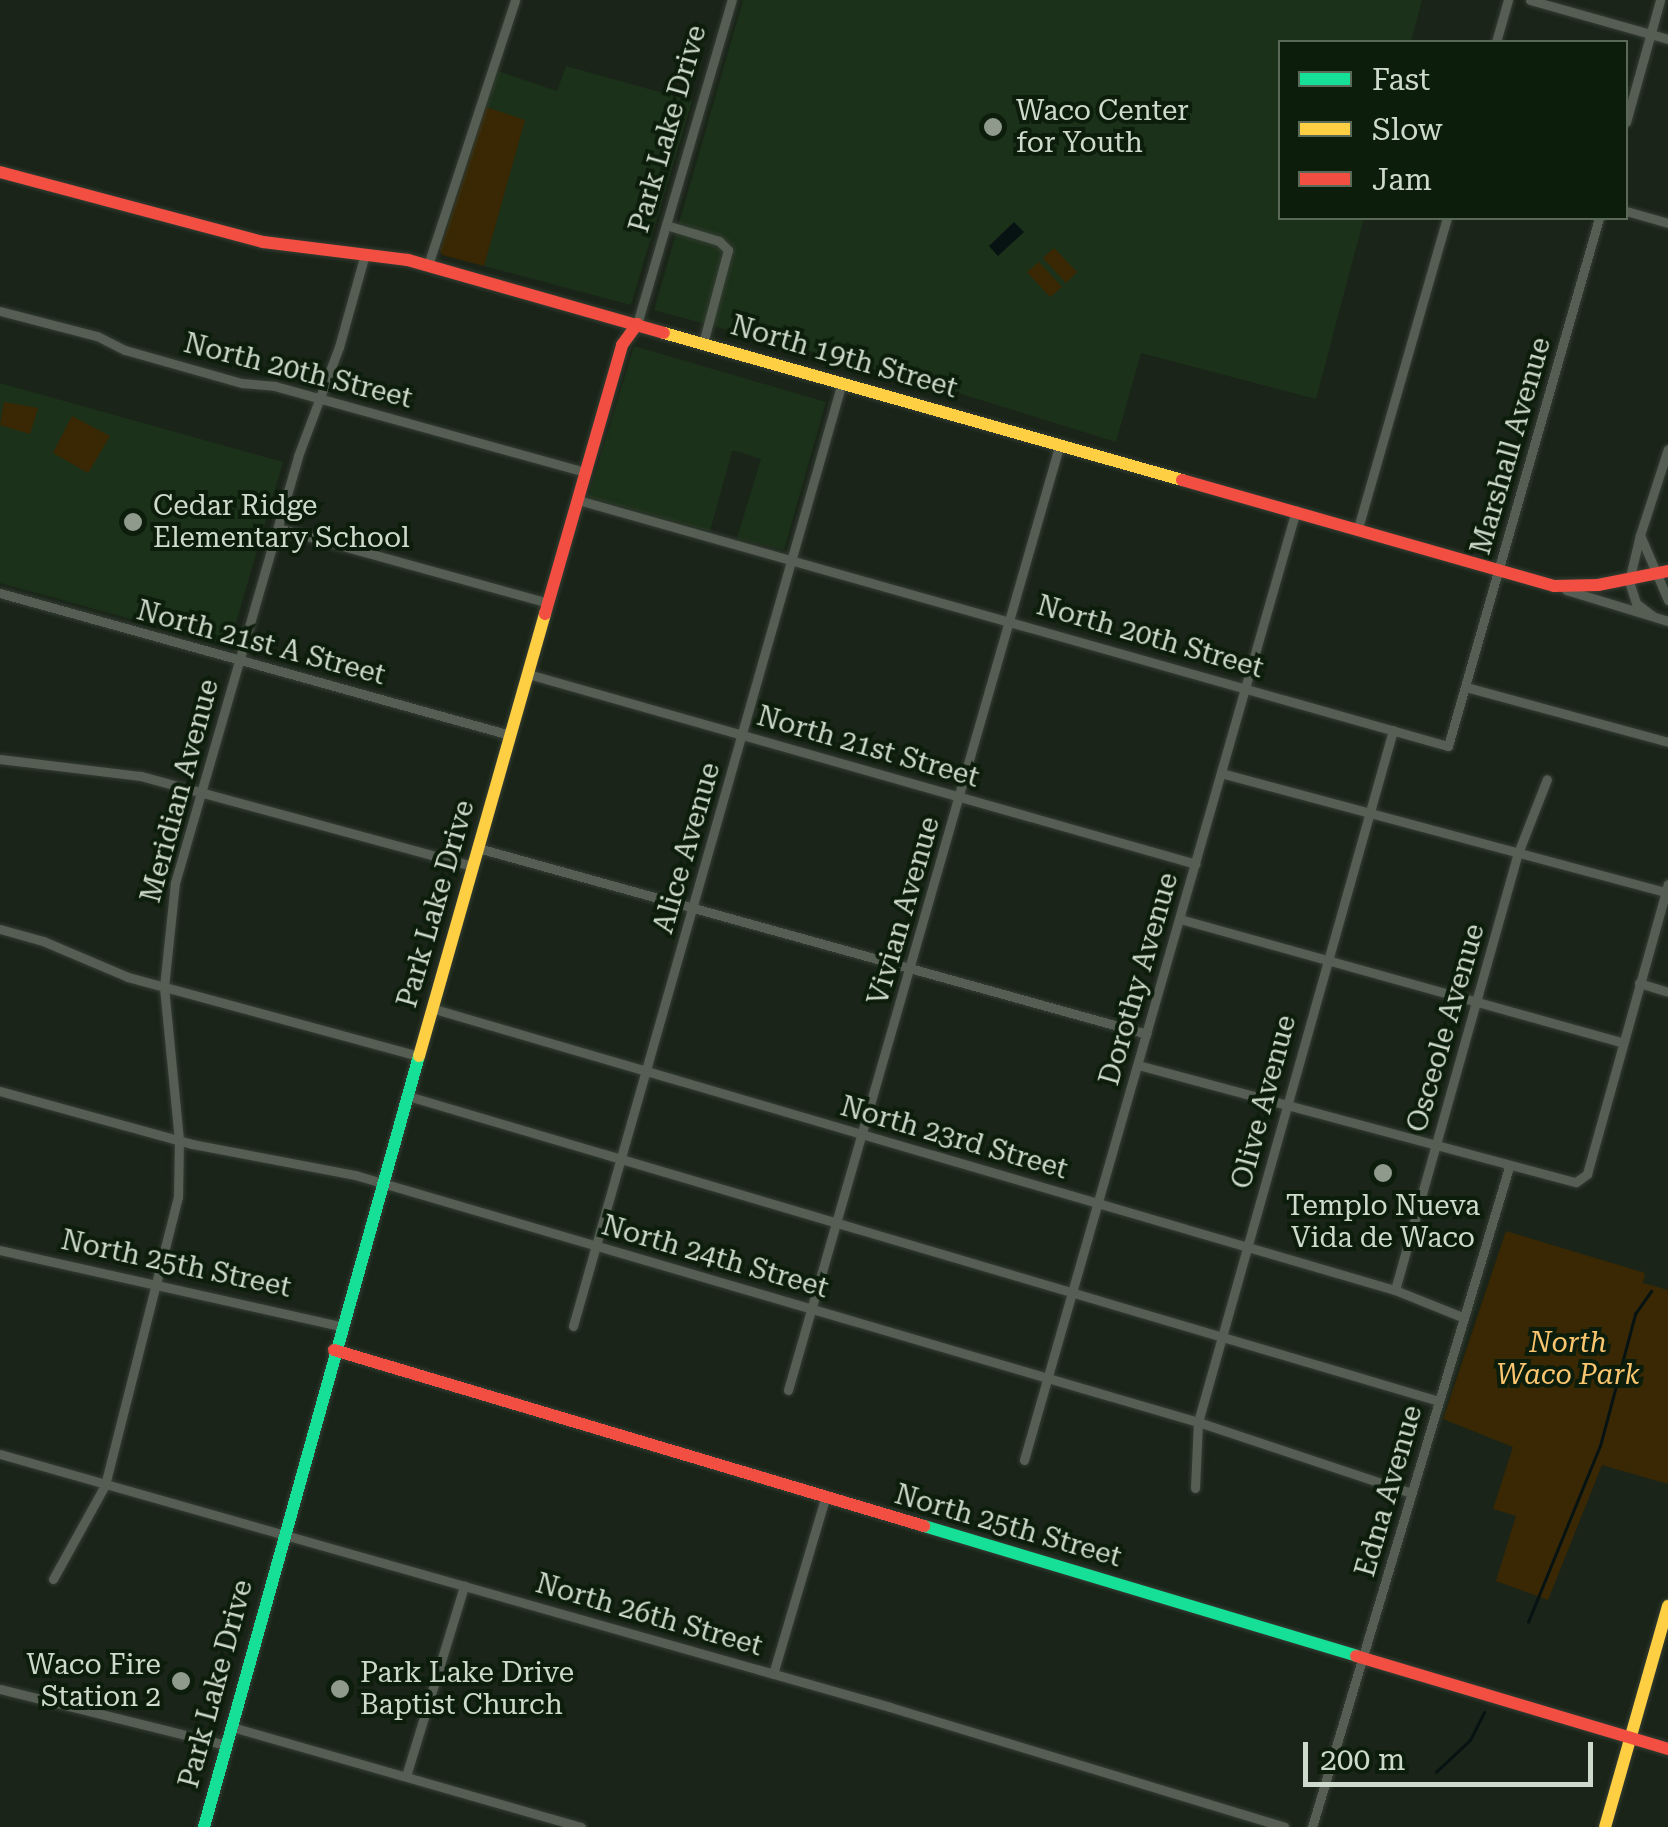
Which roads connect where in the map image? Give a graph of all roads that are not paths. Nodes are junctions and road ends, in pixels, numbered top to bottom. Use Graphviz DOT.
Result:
graph roads {
  1 [pos="514,0"];
  2 [pos="732,0"];
  3 [pos="1508,0"];
  4 [pos="1530,0"];
  5 [pos="1660,0"];
  6 [pos="1650,34"];
  7 [pos="1668,39"];
  8 [pos="1497,40"];
  9 [pos="1628,115"];
  10 [pos="0,172"];
  11 [pos="1628,212"];
  12 [pos="1447,220"];
  13 [pos="1598,220"];
  14 [pos="1668,223"];
  15 [pos="666,225"];
  16 [pos="366,252"];
  17 [pos="428,265"];
  18 [pos="0,312"];
  19 [pos="637,324"];
  20 [pos="703,343"];
  21 [pos="842,382"];
  22 [pos="318,398"];
  23 [pos="1060,443"];
  24 [pos="1668,449"];
  25 [pos="586,472"];
  26 [pos="578,500"];
  27 [pos="1296,510"];
  28 [pos="278,528"];
  29 [pos="1358,528"];
  30 [pos="1640,535"];
  31 [pos="794,561"];
  32 [pos="1500,568"];
  33 [pos="1662,573"];
  34 [pos="1629,582"];
  35 [pos="1554,586"];
  36 [pos="0,594"];
  37 [pos="1668,600"];
  38 [pos="548,603"];
  39 [pos="1653,616"];
  40 [pos="1010,621"];
  41 [pos="1668,622"];
  42 [pos="238,661"];
  43 [pos="528,674"];
  44 [pos="1466,687"];
  45 [pos="1245,688"];
  46 [pos="1393,730"];
  47 [pos="743,734"];
  48 [pos="510,735"];
  49 [pos="1668,742"];
  50 [pos="0,759"];
  51 [pos="1221,773"];
  52 [pos="1547,780"];
  53 [pos="200,792"];
  54 [pos="960,796"];
  55 [pos="1369,812"];
  56 [pos="478,848"];
  57 [pos="1518,853"];
  58 [pos="1196,864"];
  59 [pos="472,866"];
  60 [pos="1667,888"];
  61 [pos="693,908"];
  62 [pos="1180,918"];
  63 [pos="0,928"];
  64 [pos="1328,958"];
  65 [pos="911,970"];
  66 [pos="1639,983"];
  67 [pos="164,987"];
  68 [pos="1668,992"];
  69 [pos="1477,1000"];
  70 [pos="432,1008"];
  71 [pos="1147,1034"];
  72 [pos="1622,1042"];
  73 [pos="418,1056"];
  74 [pos="1138,1065"];
  75 [pos="646,1071"];
  76 [pos="0,1091"];
  77 [pos="408,1096"];
  78 [pos="1286,1107"];
  79 [pos="864,1135"];
  80 [pos="179,1140"];
  81 [pos="1436,1148"];
  82 [pos="620,1162"];
  83 [pos="1509,1167"];
  84 [pos="384,1184"];
  85 [pos="1099,1204"];
  86 [pos="836,1226"];
  87 [pos="596,1246"];
  88 [pos="1248,1248"];
  89 [pos="0,1250"];
  90 [pos="156,1283"];
  91 [pos="1395,1290"];
  92 [pos="1072,1295"];
  93 [pos="812,1309"];
  94 [pos="1462,1317"];
  95 [pos="341,1326"];
  96 [pos="574,1326"];
  97 [pos="1222,1338"];
  98 [pos="334,1350"];
  99 [pos="1048,1378"];
  100 [pos="788,1390"];
  101 [pos="1440,1402"];
  102 [pos="1198,1422"];
  103 [pos="0,1454"];
  104 [pos="1024,1460"];
  105 [pos="104,1485"];
  106 [pos="1195,1488"];
  107 [pos="1411,1492"];
  108 [pos="825,1498"];
  109 [pos="282,1534"];
  110 [pos="53,1579"];
  111 [pos="464,1586"];
  112 [pos="1668,1606"];
  113 [pos="1364,1658"];
  114 [pos="773,1674"];
  115 [pos="0,1690"];
  116 [pos="232,1727"];
  117 [pos="1631,1738"];
  118 [pos="227,1745"];
  119 [pos="1668,1749"];
  120 [pos="406,1776"];
  121 [pos="204,1827"];
  122 [pos="581,1827"];
  123 [pos="1284,1827"];
  124 [pos="1312,1827"];
  125 [pos="1605,1827"];
  1 -- 17 [label="street"];
  2 -- 15 [label="street, Park Lake Drive"];
  3 -- 8 [label="street"];
  4 -- 6 [label="street"];
  5 -- 6 [label="street"];
  6 -- 7 [label="street"];
  6 -- 9 [label="street"];
  10 -- 16 [label="street, North 19th Street"];
  11 -- 14 [label="street"];
  12 -- 29 [label="street"];
  13 -- 32 [label="street, Marshall Avenue"];
  15 -- 19 [label="street, Park Lake Drive"];
  15 -- 20 [label="street"];
  16 -- 17 [label="street, North 19th Street"];
  16 -- 22 [label="street, Meridian Avenue"];
  17 -- 19 [label="street, North 19th Street"];
  18 -- 22 [label="street, North 20th Street"];
  19 -- 20 [label="street, North 19th Street"];
  19 -- 25 [label="street, Park Lake Drive"];
  20 -- 21 [label="street, North 19th Street"];
  21 -- 23 [label="street, North 19th Street"];
  21 -- 31 [label="street, Alice Avenue"];
  22 -- 25 [label="street, North 20th Street"];
  22 -- 28 [label="street, Meridian Avenue"];
  23 -- 27 [label="street, North 19th Street"];
  23 -- 40 [label="street, Vivian Avenue"];
  24 -- 30 [label="street"];
  25 -- 26 [label="street, Park Lake Drive"];
  26 -- 31 [label="street, North 20th Street"];
  26 -- 38 [label="street, Park Lake Drive"];
  27 -- 29 [label="street, North 19th Street"];
  27 -- 45 [label="street, Dorothy Avenue"];
  28 -- 38 [label="street"];
  28 -- 42 [label="street, Meridian Avenue"];
  29 -- 32 [label="street, North 19th Street"];
  30 -- 33 [label="street"];
  30 -- 34 [label="street"];
  31 -- 40 [label="street, North 20th Street"];
  31 -- 47 [label="street, Alice Avenue"];
  32 -- 35 [label="street, North 19th Street"];
  32 -- 44 [label="street, Marshall Avenue"];
  33 -- 34 [label="street"];
  33 -- 37 [label="street"];
  34 -- 35 [label="street"];
  34 -- 39 [label="street"];
  35 -- 39 [label="street, North 19th Street"];
  36 -- 42 [label="street, North 21st A Street"];
  38 -- 43 [label="street, Park Lake Drive"];
  39 -- 41 [label="street, North 19th Street"];
  40 -- 45 [label="street, North 20th Street"];
  40 -- 54 [label="street, Vivian Avenue"];
  42 -- 48 [label="street, North 21st A Street"];
  42 -- 53 [label="street, Meridian Avenue"];
  43 -- 47 [label="street, North 21st Street"];
  43 -- 48 [label="street, Park Lake Drive"];
  44 -- 46 [label="street, North 20th Street"];
  44 -- 49 [label="street"];
  45 -- 46 [label="street, North 20th Street"];
  45 -- 51 [label="street, Dorothy Avenue"];
  46 -- 55 [label="street, Olive Avenue"];
  47 -- 54 [label="street, North 21st Street"];
  47 -- 61 [label="street, Alice Avenue"];
  48 -- 56 [label="street, Park Lake Drive"];
  50 -- 53 [label="street"];
  51 -- 55 [label="street"];
  51 -- 58 [label="street, Dorothy Avenue"];
  52 -- 57 [label="street, Osceole Avenue"];
  53 -- 59 [label="street"];
  53 -- 67 [label="street, Meridian Avenue"];
  54 -- 58 [label="street, North 21st Street"];
  54 -- 65 [label="street, Vivian Avenue"];
  55 -- 57 [label="street"];
  55 -- 64 [label="street, Olive Avenue"];
  56 -- 59 [label="street, Park Lake Drive"];
  56 -- 61 [label="street"];
  57 -- 60 [label="street"];
  57 -- 69 [label="street, Osceole Avenue"];
  58 -- 62 [label="street, Dorothy Avenue"];
  59 -- 70 [label="street, Park Lake Drive"];
  60 -- 66 [label="street"];
  61 -- 65 [label="street"];
  61 -- 75 [label="street, Alice Avenue"];
  62 -- 64 [label="street"];
  62 -- 71 [label="street, Dorothy Avenue"];
  63 -- 67 [label="street"];
  64 -- 69 [label="street"];
  64 -- 78 [label="street, Olive Avenue"];
  65 -- 71 [label="street"];
  65 -- 79 [label="street, Vivian Avenue"];
  66 -- 68 [label="street"];
  66 -- 72 [label="street"];
  67 -- 73 [label="street"];
  67 -- 80 [label="street, Meridian Avenue"];
  69 -- 72 [label="street"];
  69 -- 81 [label="street, Osceole Avenue"];
  70 -- 73 [label="street, Park Lake Drive"];
  70 -- 75 [label="street, North 23rd Street"];
  71 -- 74 [label="street, Dorothy Avenue"];
  72 -- 83 [label="street"];
  73 -- 77 [label="street, Park Lake Drive"];
  74 -- 78 [label="street"];
  74 -- 85 [label="street, Dorothy Avenue"];
  75 -- 79 [label="street, North 23rd Street"];
  75 -- 82 [label="street, Alice Avenue"];
  76 -- 80 [label="street, North 24th Street"];
  77 -- 82 [label="street"];
  77 -- 84 [label="street, Park Lake Drive"];
  78 -- 81 [label="street"];
  78 -- 88 [label="street, Olive Avenue"];
  79 -- 85 [label="street, North 23rd Street"];
  79 -- 86 [label="street, Vivian Avenue"];
  80 -- 84 [label="street, North 24th Street"];
  80 -- 90 [label="street, Meridian Avenue"];
  81 -- 83 [label="street"];
  81 -- 91 [label="street, Osceole Avenue"];
  82 -- 86 [label="street"];
  82 -- 87 [label="street, Alice Avenue"];
  83 -- 94 [label="street, Edna Avenue"];
  84 -- 87 [label="street, North 24th Street"];
  84 -- 95 [label="street, Park Lake Drive"];
  85 -- 88 [label="street, North 23rd Street"];
  85 -- 92 [label="street, Dorothy Avenue"];
  86 -- 92 [label="street"];
  86 -- 93 [label="street, Vivian Avenue"];
  87 -- 93 [label="street, North 24th Street"];
  87 -- 96 [label="street, Alice Avenue"];
  88 -- 91 [label="street, North 23rd Street"];
  88 -- 97 [label="street, Olive Avenue"];
  89 -- 90 [label="street, North 25th Street"];
  90 -- 95 [label="street, North 25th Street"];
  90 -- 105 [label="street, Meridian Avenue"];
  91 -- 94 [label="street, North 23rd Street"];
  92 -- 97 [label="street"];
  92 -- 99 [label="street, Dorothy Avenue"];
  93 -- 99 [label="street, North 24th Street"];
  93 -- 100 [label="street, Vivian Avenue"];
  94 -- 101 [label="street, Edna Avenue"];
  95 -- 98 [label="street, Park Lake Drive"];
  97 -- 101 [label="street"];
  97 -- 102 [label="street, Olive Avenue"];
  98 -- 108 [label="street, North 25th Street"];
  98 -- 109 [label="street, Park Lake Drive"];
  99 -- 102 [label="street, North 24th Street"];
  99 -- 104 [label="street, Dorothy Avenue"];
  101 -- 107 [label="street, Edna Avenue"];
  102 -- 106 [label="street, Olive Avenue"];
  102 -- 107 [label="street, North 24th Street"];
  103 -- 105 [label="street, North 26th Street"];
  105 -- 109 [label="street, North 26th Street"];
  105 -- 110 [label="street, Meridian Avenue"];
  107 -- 113 [label="street, Edna Avenue"];
  108 -- 113 [label="street, North 25th Street"];
  108 -- 114 [label="street"];
  109 -- 111 [label="street, North 26th Street"];
  109 -- 116 [label="street, Park Lake Drive"];
  111 -- 114 [label="street, North 26th Street"];
  111 -- 120 [label="street"];
  112 -- 117 [label="street"];
  113 -- 117 [label="street, North 25th Street"];
  113 -- 124 [label="street, Edna Avenue"];
  114 -- 123 [label="street, North 26th Street"];
  115 -- 118 [label="street"];
  116 -- 118 [label="street, Park Lake Drive"];
  116 -- 120 [label="street"];
  117 -- 119 [label="street, North 25th Street"];
  117 -- 125 [label="street"];
  118 -- 121 [label="street, Park Lake Drive"];
  120 -- 122 [label="street"];
}
